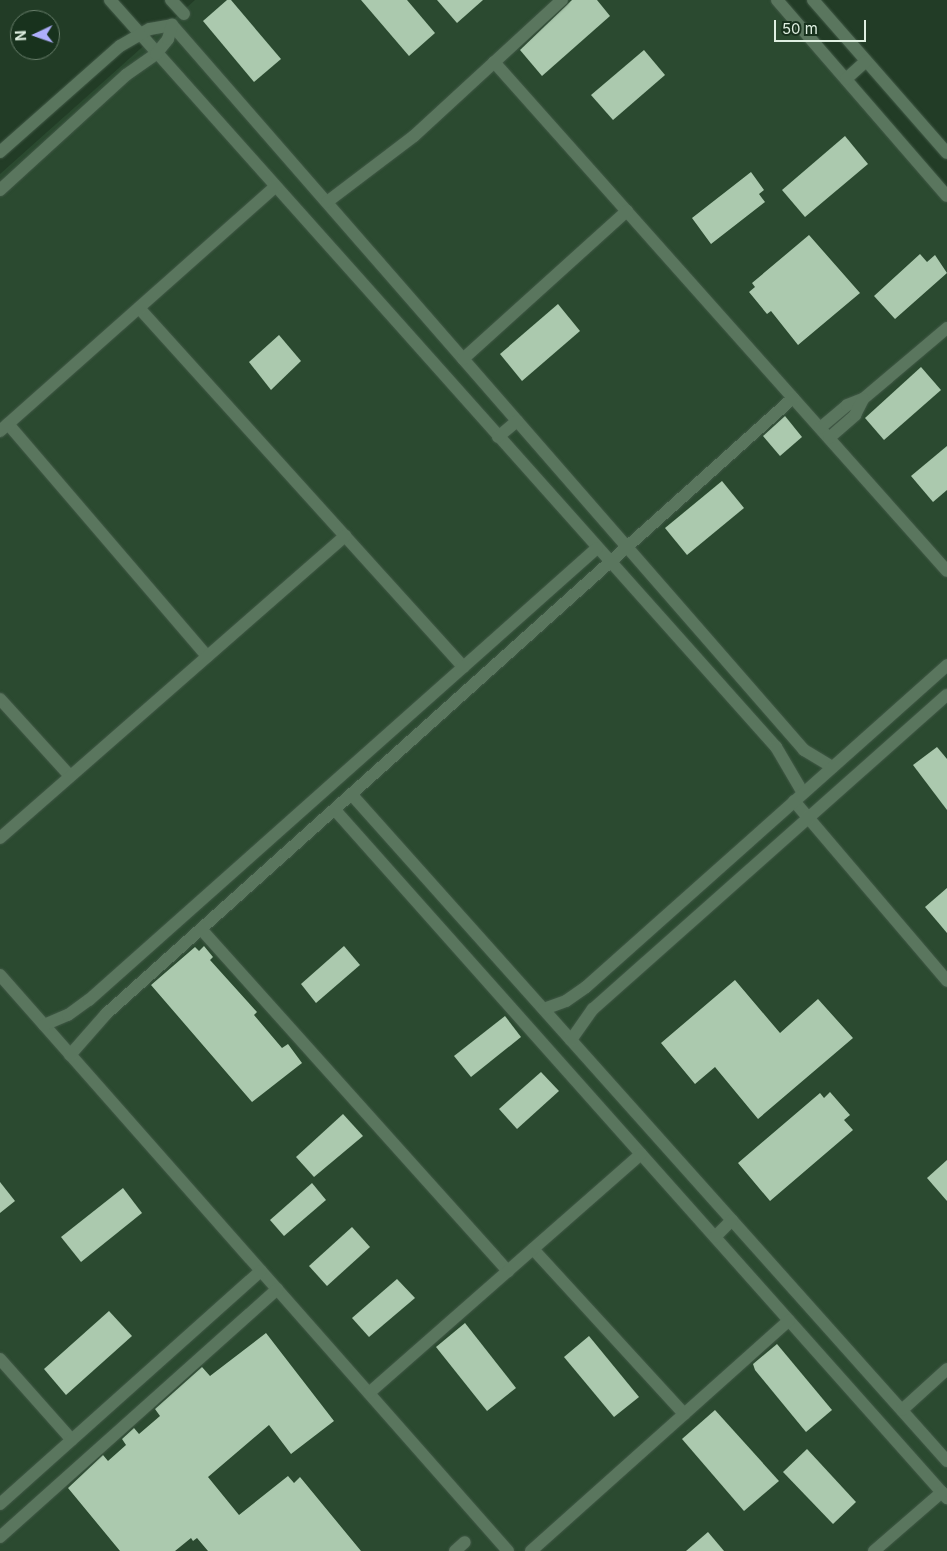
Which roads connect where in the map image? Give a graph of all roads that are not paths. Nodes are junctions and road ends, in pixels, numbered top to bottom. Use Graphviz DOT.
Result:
graph roads {
  1 [pos="110,0"];
  2 [pos="171,0"];
  3 [pos="562,0"];
  4 [pos="777,0"];
  5 [pos="813,0"];
  6 [pos="184,14"];
  7 [pos="172,25"];
  8 [pos="140,33"];
  9 [pos="156,54"];
  10 [pos="866,61"];
  11 [pos="494,62"];
  12 [pos="846,80"];
  13 [pos="0,152"];
  14 [pos="947,153"];
  15 [pos="275,187"];
  16 [pos="0,190"];
  17 [pos="947,196"];
  18 [pos="327,202"];
  19 [pos="627,211"];
  20 [pos="139,308"];
  21 [pos="947,328"];
  22 [pos="463,359"];
  23 [pos="793,398"];
  24 [pos="863,399"];
  25 [pos="517,421"];
  26 [pos="4,428"];
  27 [pos="820,428"];
  28 [pos="498,436"];
  29 [pos="828,438"];
  30 [pos="345,536"];
  31 [pos="625,545"];
  32 [pos="597,548"];
  33 [pos="608,560"];
  34 [pos="947,571"];
  35 [pos="207,656"];
  36 [pos="947,665"];
  37 [pos="463,667"];
  38 [pos="947,695"];
  39 [pos="0,699"];
  40 [pos="832,767"];
  41 [pos="70,776"];
  42 [pos="352,795"];
  43 [pos="799,797"];
  44 [pos="335,810"];
  45 [pos="808,818"];
  46 [pos="0,838"];
  47 [pos="201,929"];
  48 [pos="0,975"];
  49 [pos="947,981"];
  50 [pos="544,1009"];
  51 [pos="44,1025"];
  52 [pos="572,1040"];
  53 [pos="70,1055"];
  54 [pos="641,1154"];
  55 [pos="732,1220"];
  56 [pos="715,1237"];
  57 [pos="533,1249"];
  58 [pos="261,1271"];
  59 [pos="508,1271"];
  60 [pos="277,1289"];
  61 [pos="789,1320"];
  62 [pos="0,1359"];
  63 [pos="947,1369"];
  64 [pos="369,1393"];
  65 [pos="902,1410"];
  66 [pos="684,1414"];
  67 [pos="72,1440"];
  68 [pos="947,1460"];
  69 [pos="944,1495"];
  70 [pos="0,1504"];
  71 [pos="0,1537"];
  72 [pos="465,1542"];
  73 [pos="455,1551"];
  74 [pos="508,1551"];
  75 [pos="531,1551"];
  76 [pos="874,1551"];
  1 -- 8 [label="street"];
  2 -- 6 [label="street"];
  3 -- 11 [label="street"];
  4 -- 12 [label="street"];
  5 -- 10 [label="street"];
  7 -- 8 [label="street"];
  7 -- 9 [label="street"];
  7 -- 18 [label="street"];
  8 -- 9 [label="street"];
  8 -- 13 [label="street"];
  9 -- 15 [label="street"];
  9 -- 16 [label="street"];
  10 -- 12 [label="street"];
  10 -- 14 [label="street"];
  11 -- 18 [label="street"];
  11 -- 19 [label="street"];
  12 -- 17 [label="street"];
  15 -- 20 [label="street"];
  15 -- 28 [label="street"];
  18 -- 22 [label="street"];
  19 -- 22 [label="street"];
  19 -- 23 [label="street"];
  20 -- 26 [label="street"];
  20 -- 30 [label="street"];
  21 -- 24 [label="street"];
  22 -- 25 [label="street"];
  23 -- 27 [label="street"];
  23 -- 31 [label="street"];
  24 -- 27 [label="street"];
  24 -- 29 [label="street"];
  25 -- 28 [label="street"];
  25 -- 31 [label="street"];
  26 -- 35 [label="street"];
  27 -- 29 [label="street"];
  28 -- 32 [label="street"];
  29 -- 34 [label="street"];
  30 -- 35 [label="street"];
  30 -- 37 [label="street"];
  31 -- 33 [label="street"];
  31 -- 40 [label="street"];
  32 -- 33 [label="street"];
  32 -- 37 [label="street"];
  33 -- 42 [label="street"];
  33 -- 43 [label="street"];
  35 -- 41 [label="street"];
  36 -- 40 [label="street"];
  37 -- 51 [label="street"];
  38 -- 45 [label="street"];
  39 -- 41 [label="street"];
  40 -- 43 [label="street"];
  41 -- 46 [label="street"];
  42 -- 44 [label="street"];
  42 -- 50 [label="street"];
  43 -- 45 [label="street"];
  43 -- 50 [label="street"];
  44 -- 47 [label="street"];
  44 -- 54 [label="street"];
  45 -- 49 [label="street"];
  45 -- 52 [label="street"];
  47 -- 53 [label="street"];
  47 -- 59 [label="street"];
  48 -- 51 [label="street"];
  50 -- 52 [label="street"];
  51 -- 53 [label="street"];
  52 -- 55 [label="street"];
  53 -- 58 [label="street"];
  54 -- 56 [label="street"];
  54 -- 57 [label="street"];
  55 -- 56 [label="street"];
  55 -- 65 [label="street"];
  56 -- 61 [label="street"];
  57 -- 59 [label="street"];
  57 -- 66 [label="street"];
  58 -- 60 [label="street"];
  58 -- 67 [label="street"];
  59 -- 64 [label="street"];
  60 -- 64 [label="street"];
  60 -- 71 [label="street"];
  61 -- 66 [label="street"];
  61 -- 69 [label="street"];
  62 -- 67 [label="street"];
  63 -- 65 [label="street"];
  64 -- 74 [label="street"];
  65 -- 68 [label="street"];
  66 -- 75 [label="street"];
  67 -- 70 [label="street"];
  69 -- 76 [label="street"];
  72 -- 73 [label="street"];
}
